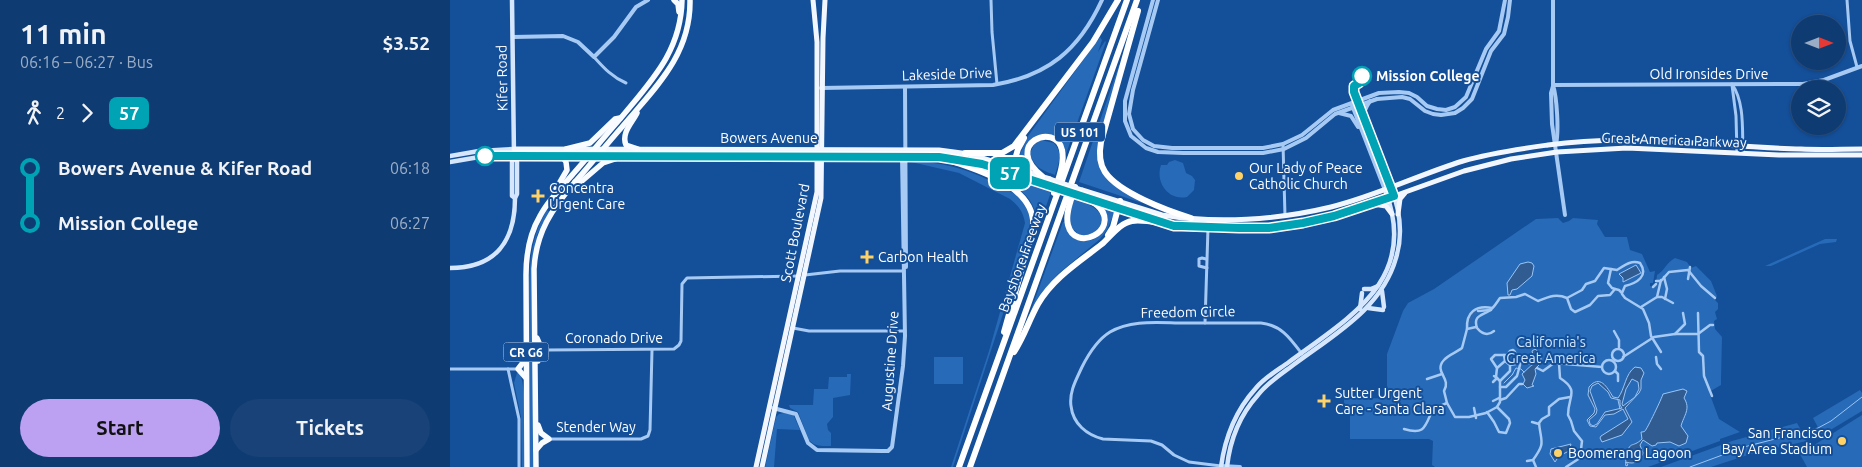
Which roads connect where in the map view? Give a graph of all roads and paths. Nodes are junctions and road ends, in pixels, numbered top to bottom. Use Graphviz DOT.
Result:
graph roads {
  1 [pos="512,0"];
  2 [pos="648,0"];
  3 [pos="674,0"];
  4 [pos="682,0"];
  5 [pos="690,0"];
  6 [pos="696,0"];
  7 [pos="813,0"];
  8 [pos="825,0"];
  9 [pos="991,0"];
  10 [pos="1102,0"];
  11 [pos="1118,0"];
  12 [pos="1127,0"];
  13 [pos="1138,0"];
  14 [pos="1142,0"];
  15 [pos="1153,0"];
  16 [pos="1158,0"];
  17 [pos="1505,0"];
  18 [pos="1510,0"];
  19 [pos="1553,0"];
  20 [pos="1847,0"];
  21 [pos="690,15"];
  22 [pos="513,37"];
  23 [pos="671,51"];
  24 [pos="594,57"];
  25 [pos="1860,66"];
  26 [pos="626,83"];
  27 [pos="997,84"];
  28 [pos="1732,84"];
  29 [pos="1554,85"];
  30 [pos="905,87"];
  31 [pos="820,88"];
  32 [pos="1371,101"];
  33 [pos="643,102"];
  34 [pos="1358,103"];
  35 [pos="1352,105"];
  36 [pos="1339,113"];
  37 [pos="1362,117"];
  38 [pos="620,118"];
  39 [pos="1031,126"];
  40 [pos="1361,130"];
  41 [pos="1284,144"];
  42 [pos="1556,144"];
  43 [pos="1086,145"];
  44 [pos="1740,145"];
  45 [pos="514,149"];
  46 [pos="566,149"];
  47 [pos="599,149"];
  48 [pos="638,149"];
  49 [pos="820,149"];
  50 [pos="1862,149"];
  51 [pos="905,150"];
  52 [pos="1284,150"];
  53 [pos="1557,152"];
  54 [pos="965,153"];
  55 [pos="1740,153"];
  56 [pos="450,156"];
  57 [pos="514,156"];
  58 [pos="562,156"];
  59 [pos="589,156"];
  60 [pos="596,156"];
  61 [pos="624,156"];
  62 [pos="820,156"];
  63 [pos="904,156"];
  64 [pos="1862,156"];
  65 [pos="939,157"];
  66 [pos="450,162"];
  67 [pos="1012,170"];
  68 [pos="1042,176"];
  69 [pos="575,182"];
  70 [pos="1049,182"];
  71 [pos="1388,189"];
  72 [pos="1407,190"];
  73 [pos="1081,192"];
  74 [pos="1394,196"];
  75 [pos="1388,198"];
  76 [pos="548,204"];
  77 [pos="1372,204"];
  78 [pos="1119,205"];
  79 [pos="1395,214"];
  80 [pos="1565,215"];
  81 [pos="1285,216"];
  82 [pos="1191,218"];
  83 [pos="1174,226"];
  84 [pos="1208,228"];
  85 [pos="1104,242"];
  86 [pos="1207,260"];
  87 [pos="1033,263"];
  88 [pos="450,268"];
  89 [pos="1206,268"];
  90 [pos="1611,268"];
  91 [pos="1689,268"];
  92 [pos="905,271"];
  93 [pos="805,275"];
  94 [pos="798,276"];
  95 [pos="1664,276"];
  96 [pos="1688,279"];
  97 [pos="1661,280"];
  98 [pos="1379,286"];
  99 [pos="1653,287"];
  100 [pos="1615,289"];
  101 [pos="1382,291"];
  102 [pos="1622,294"];
  103 [pos="1567,298"];
  104 [pos="1655,298"];
  105 [pos="1665,298"];
  106 [pos="1708,298"];
  107 [pos="1673,302"];
  108 [pos="1641,307"];
  109 [pos="1368,308"];
  110 [pos="1359,309"];
  111 [pos="1492,309"];
  112 [pos="1478,311"];
  113 [pos="1683,313"];
  114 [pos="1698,314"];
  115 [pos="535,317"];
  116 [pos="1205,323"];
  117 [pos="1470,323"];
  118 [pos="1713,325"];
  119 [pos="1476,326"];
  120 [pos="790,327"];
  121 [pos="1469,328"];
  122 [pos="905,331"];
  123 [pos="1494,331"];
  124 [pos="1614,331"];
  125 [pos="1675,334"];
  126 [pos="1698,334"];
  127 [pos="1652,338"];
  128 [pos="1619,347"];
  129 [pos="546,350"];
  130 [pos="652,350"];
  131 [pos="1661,352"];
  132 [pos="1612,353"];
  133 [pos="1000,355"];
  134 [pos="1303,355"];
  135 [pos="1504,355"];
  136 [pos="1515,356"];
  137 [pos="1623,357"];
  138 [pos="1656,357"];
  139 [pos="526,358"];
  140 [pos="1606,360"];
  141 [pos="1619,360"];
  142 [pos="1504,361"];
  143 [pos="1008,362"];
  144 [pos="1526,362"];
  145 [pos="1559,363"];
  146 [pos="1515,364"];
  147 [pos="1532,364"];
  148 [pos="1510,365"];
  149 [pos="1616,365"];
  150 [pos="1435,366"];
  151 [pos="1520,367"];
  152 [pos="1602,367"];
  153 [pos="1441,368"];
  154 [pos="1497,368"];
  155 [pos="1537,368"];
  156 [pos="450,369"];
  157 [pos="508,369"];
  158 [pos="518,369"];
  159 [pos="1661,369"];
  160 [pos="1614,371"];
  161 [pos="1442,374"];
  162 [pos="1495,377"];
  163 [pos="526,379"];
  164 [pos="1427,379"];
  165 [pos="1500,381"];
  166 [pos="1618,381"];
  167 [pos="1493,382"];
  168 [pos="1522,384"];
  169 [pos="1500,387"];
  170 [pos="1712,396"];
  171 [pos="1570,397"];
  172 [pos="535,398"];
  173 [pos="1500,399"];
  174 [pos="1492,401"];
  175 [pos="1447,403"];
  176 [pos="1497,407"];
  177 [pos="773,408"];
  178 [pos="1474,408"];
  179 [pos="1486,412"];
  180 [pos="1476,415"];
  181 [pos="1490,416"];
  182 [pos="1490,422"];
  183 [pos="1532,422"];
  184 [pos="1539,424"];
  185 [pos="1404,429"];
  186 [pos="548,439"];
  187 [pos="536,450"];
  188 [pos="1593,452"];
  189 [pos="1581,456"];
  190 [pos="1527,460"];
  191 [pos="1533,460"];
  192 [pos="960,466"];
  193 [pos="519,467"];
  194 [pos="527,467"];
  195 [pos="536,467"];
  196 [pos="756,467"];
  197 [pos="762,467"];
  198 [pos="970,467"];
  199 [pos="1224,467"];
  200 [pos="1240,467"];
  201 [pos="1536,467"];
  202 [pos="1566,467"];
  1 -- 22 [label="main road, Kifer Road"];
  2 -- 24 [label="street"];
  3 -- 23 [label="highway"];
  4 -- 23 [label="highway, CR G6"];
  5 -- 21 [label="highway, CR G6"];
  6 -- 21 [label="highway"];
  7 -- 31 [label="main road, Scott Boulevard"];
  8 -- 31 [label="main road, Scott Boulevard"];
  9 -- 27 [label="street"];
  10 -- 27 [label="street, Lakeside Drive"];
  11 -- 39 [label="highway"];
  12 -- 87 [label="highway, Bayshore Freeway / US 101"];
  13 -- 43 [label="highway, Bayshore Freeway / US 101"];
  14 -- 82 [label="highway"];
  15 -- 52 [label="street"];
  16 -- 41 [label="street"];
  17 -- 34 [label="street"];
  18 -- 32 [label="street"];
  19 -- 29 [label="street"];
  20 -- 25 [label="street"];
  21 -- 33 [label="highway, CR G6"];
  22 -- 24 [label="street"];
  22 -- 45 [label="main road, Kifer Road"];
  23 -- 38 [label="highway, CR G6"];
  24 -- 26 [label="street"];
  25 -- 28 [label="street, Old Ironsides Drive"];
  27 -- 30 [label="street, Lakeside Drive"];
  28 -- 29 [label="street, Old Ironsides Drive"];
  28 -- 44 [label="street"];
  29 -- 42 [label="street"];
  30 -- 31 [label="street, Lakeside Drive"];
  30 -- 51 [label="street, Augustine Drive"];
  31 -- 49 [label="main road, Scott Boulevard"];
  32 -- 34 [label="street"];
  32 -- 37 [label="street"];
  33 -- 47 [label="highway, CR G6"];
  33 -- 48 [label="highway"];
  34 -- 35 [label="street"];
  34 -- 37 [label="street"];
  35 -- 36 [label="street"];
  35 -- 40 [label="street"];
  35 -- 41 [label="street"];
  36 -- 40 [label="street"];
  36 -- 52 [label="street"];
  37 -- 71 [label="street"];
  38 -- 46 [label="highway"];
  38 -- 47 [label="highway, CR G6"];
  39 -- 54 [label="highway"];
  39 -- 67 [label="highway"];
  40 -- 71 [label="street"];
  41 -- 52 [label="street"];
  42 -- 44 [label="main road, Great America Parkway"];
  42 -- 53 [label="street"];
  42 -- 71 [label="main road, Great America Parkway"];
  43 -- 73 [label="highway"];
  43 -- 143 [label="highway, Bayshore Freeway / US 101"];
  44 -- 50 [label="main road, Great America Parkway"];
  44 -- 55 [label="street"];
  45 -- 46 [label="main road, Bowers Avenue"];
  45 -- 56 [label="main road, Bowers Avenue"];
  45 -- 57 [label="main road, Kifer Road"];
  46 -- 47 [label="main road, Bowers Avenue"];
  47 -- 48 [label="main road, Bowers Avenue"];
  47 -- 59 [label="highway, CR G6"];
  47 -- 60 [label="highway, CR G6"];
  48 -- 49 [label="main road, Bowers Avenue"];
  49 -- 51 [label="main road, Bowers Avenue"];
  49 -- 62 [label="main road, Scott Boulevard"];
  51 -- 54 [label="main road, Bowers Avenue"];
  51 -- 63 [label="street, Augustine Drive"];
  52 -- 81 [label="street"];
  53 -- 55 [label="main road, Great America Parkway"];
  53 -- 72 [label="main road, Great America Parkway"];
  53 -- 80 [label="street"];
  54 -- 67 [label="main road, Bowers Avenue"];
  55 -- 64 [label="main road, Great America Parkway"];
  57 -- 58 [label="main road, Bowers Avenue"];
  57 -- 66 [label="main road, Bowers Avenue"];
  57 -- 88 [label="main road, Kifer Road"];
  58 -- 59 [label="main road, Bowers Avenue"];
  58 -- 76 [label="highway"];
  59 -- 60 [label="main road, Bowers Avenue"];
  59 -- 76 [label="highway, CR G6"];
  60 -- 61 [label="main road, Bowers Avenue"];
  60 -- 69 [label="highway, CR G6"];
  61 -- 62 [label="main road, Bowers Avenue"];
  61 -- 69 [label="highway"];
  62 -- 63 [label="main road, Bowers Avenue"];
  62 -- 93 [label="main road, Scott Boulevard"];
  62 -- 94 [label="main road, Scott Boulevard"];
  63 -- 65 [label="main road, Bowers Avenue"];
  63 -- 92 [label="street, Augustine Drive"];
  65 -- 67 [label="main road, Bowers Avenue"];
  65 -- 133 [label="highway"];
  67 -- 68 [label="main road, Bowers Avenue"];
  67 -- 70 [label="main road, Bowers Avenue"];
  68 -- 70 [label="main road, Bowers Avenue"];
  68 -- 87 [label="highway"];
  69 -- 115 [label="highway, CR G6"];
  70 -- 73 [label="main road, Bowers Avenue, bridge"];
  71 -- 74 [label="main road"];
  71 -- 75 [label="main road"];
  71 -- 81 [label="main road, Great America Parkway"];
  72 -- 74 [label="main road, Great America Parkway"];
  72 -- 79 [label="main road"];
  73 -- 78 [label="main road, Great America Parkway"];
  74 -- 75 [label="main road, Great America Parkway"];
  74 -- 79 [label="main road"];
  75 -- 77 [label="main road, Great America Parkway"];
  75 -- 79 [label="main road"];
  76 -- 139 [label="highway, CR G6"];
  77 -- 79 [label="main road"];
  77 -- 84 [label="main road, Great America Parkway"];
  78 -- 82 [label="main road, Great America Parkway"];
  78 -- 83 [label="main road, Great America Parkway"];
  78 -- 85 [label="highway"];
  79 -- 98 [label="main road"];
  79 -- 101 [label="main road"];
  81 -- 82 [label="main road, Great America Parkway"];
  83 -- 84 [label="main road, Great America Parkway"];
  83 -- 85 [label="highway"];
  84 -- 86 [label="street"];
  85 -- 143 [label="highway"];
  86 -- 89 [label="street"];
  86 -- 89 [label="street"];
  87 -- 133 [label="highway, Bayshore Freeway / US 101"];
  89 -- 116 [label="street"];
  90 -- 100 [label="street"];
  90 -- 102 [label="street"];
  90 -- 103 [label="street"];
  91 -- 95 [label="street"];
  91 -- 96 [label="street"];
  91 -- 106 [label="street"];
  92 -- 93 [label="street"];
  92 -- 122 [label="street, Augustine Drive"];
  93 -- 94 [label="main road"];
  93 -- 120 [label="main road, Scott Boulevard"];
  94 -- 120 [label="main road, Scott Boulevard"];
  94 -- 130 [label="street, Coronado Drive"];
  95 -- 97 [label="street"];
  95 -- 105 [label="street"];
  97 -- 99 [label="street"];
  97 -- 104 [label="street"];
  98 -- 110 [label="main road"];
  98 -- 110 [label="main road"];
  100 -- 102 [label="street"];
  100 -- 103 [label="street"];
  101 -- 109 [label="main road"];
  101 -- 109 [label="main road"];
  102 -- 108 [label="street"];
  103 -- 111 [label="street"];
  104 -- 105 [label="street"];
  104 -- 108 [label="street"];
  105 -- 107 [label="street"];
  108 -- 127 [label="street"];
  109 -- 134 [label="main road"];
  110 -- 134 [label="main road"];
  111 -- 112 [label="street"];
  111 -- 119 [label="street"];
  111 -- 121 [label="street"];
  113 -- 125 [label="street"];
  114 -- 126 [label="street"];
  115 -- 129 [label="highway"];
  115 -- 172 [label="highway, CR G6"];
  116 -- 134 [label="street, Freedom Circle"];
  116 -- 199 [label="street, Freedom Circle"];
  117 -- 121 [label="street"];
  118 -- 126 [label="street"];
  119 -- 121 [label="street"];
  119 -- 123 [label="street"];
  120 -- 122 [label="street"];
  120 -- 177 [label="main road, Scott Boulevard"];
  121 -- 153 [label="street"];
  122 -- 177 [label="street, Augustine Drive"];
  124 -- 128 [label="street"];
  125 -- 126 [label="street"];
  125 -- 127 [label="street"];
  126 -- 170 [label="street"];
  127 -- 131 [label="street"];
  127 -- 137 [label="street"];
  129 -- 130 [label="street, Coronado Drive"];
  129 -- 172 [label="highway"];
  130 -- 186 [label="street, Stender Way"];
  132 -- 137 [label="street"];
  132 -- 140 [label="street"];
  132 -- 141 [label="street"];
  133 -- 192 [label="highway, Bayshore Freeway / US 101"];
  134 -- 199 [label="main road"];
  135 -- 136 [label="street"];
  135 -- 142 [label="street"];
  135 -- 154 [label="street"];
  136 -- 144 [label="street"];
  136 -- 146 [label="street"];
  137 -- 141 [label="street"];
  138 -- 159 [label="street"];
  139 -- 158 [label="highway"];
  139 -- 163 [label="highway, CR G6"];
  140 -- 149 [label="street"];
  140 -- 152 [label="street"];
  141 -- 149 [label="street"];
  142 -- 148 [label="street"];
  142 -- 154 [label="street"];
  143 -- 198 [label="highway, Bayshore Freeway / US 101"];
  144 -- 147 [label="street"];
  144 -- 151 [label="street"];
  145 -- 152 [label="street"];
  145 -- 155 [label="street"];
  145 -- 171 [label="street"];
  146 -- 148 [label="street"];
  146 -- 151 [label="street"];
  148 -- 165 [label="street"];
  149 -- 160 [label="street"];
  150 -- 153 [label="street"];
  151 -- 169 [label="street"];
  152 -- 160 [label="street"];
  153 -- 161 [label="street"];
  154 -- 162 [label="street"];
  156 -- 157 [label="street"];
  157 -- 158 [label="street"];
  157 -- 193 [label="street"];
  158 -- 163 [label="highway"];
  160 -- 166 [label="street"];
  161 -- 164 [label="street"];
  161 -- 175 [label="street"];
  162 -- 165 [label="street"];
  162 -- 167 [label="street"];
  163 -- 194 [label="highway, CR G6"];
  165 -- 169 [label="street"];
  168 -- 173 [label="street"];
  169 -- 173 [label="street"];
  171 -- 184 [label="street"];
  171 -- 189 [label="street"];
  172 -- 186 [label="highway"];
  172 -- 187 [label="highway, CR G6"];
  173 -- 174 [label="street"];
  173 -- 176 [label="street"];
  175 -- 180 [label="street"];
  175 -- 185 [label="street"];
  176 -- 179 [label="street"];
  176 -- 181 [label="street"];
  177 -- 196 [label="main road, Scott Boulevard"];
  177 -- 197 [label="main road, Scott Boulevard"];
  178 -- 180 [label="street"];
  179 -- 180 [label="street"];
  179 -- 181 [label="street"];
  181 -- 182 [label="street"];
  183 -- 184 [label="street"];
  184 -- 191 [label="street"];
  186 -- 187 [label="highway"];
  187 -- 195 [label="highway, CR G6"];
  188 -- 189 [label="street"];
  189 -- 202 [label="street"];
  190 -- 191 [label="street"];
  191 -- 201 [label="street"];
  199 -- 200 [label="street"];
}
